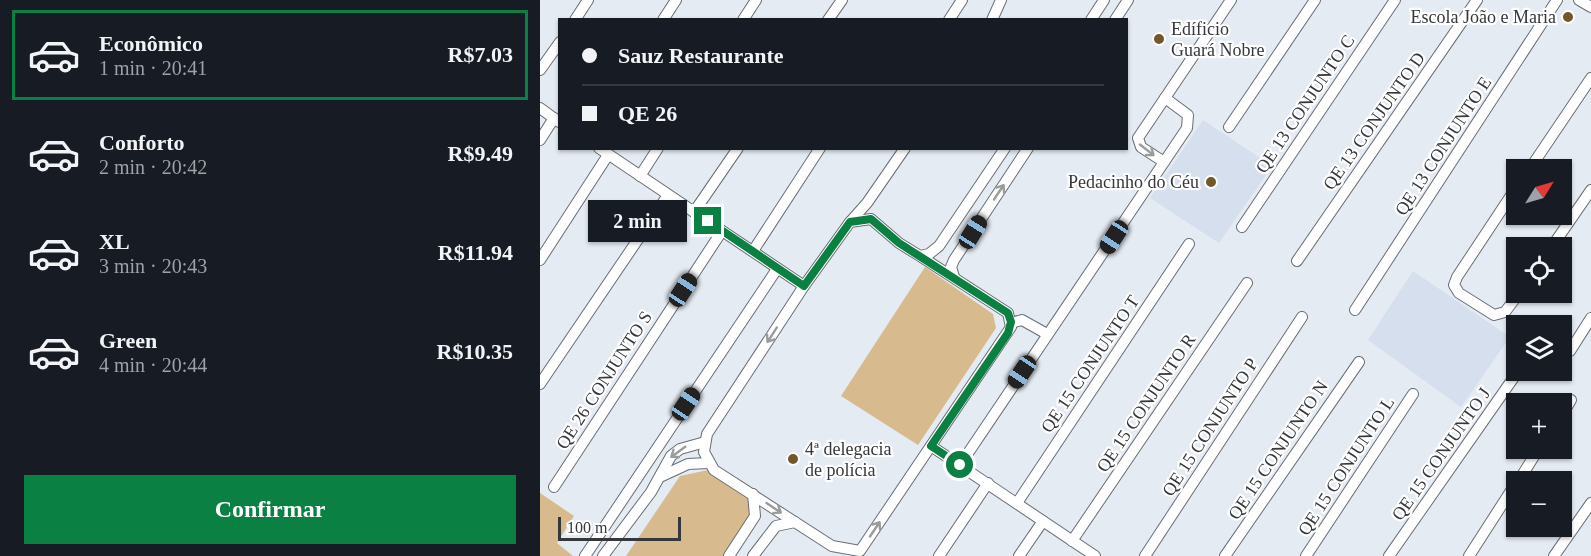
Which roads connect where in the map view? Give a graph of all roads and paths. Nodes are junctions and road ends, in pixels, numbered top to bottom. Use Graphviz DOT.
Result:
graph roads {
  1 [pos="588,0"];
  2 [pos="676,0"];
  3 [pos="756,0"];
  4 [pos="842,0"];
  5 [pos="962,0"];
  6 [pos="1001,0"];
  7 [pos="1104,0"];
  8 [pos="1128,0"];
  9 [pos="1231,0"];
  10 [pos="1315,0"];
  11 [pos="1395,0"];
  12 [pos="1478,0"];
  13 [pos="1557,0"];
  14 [pos="1579,0"];
  15 [pos="1591,6"];
  16 [pos="576,18"];
  17 [pos="664,18"];
  18 [pos="744,18"];
  19 [pos="829,18"];
  20 [pos="950,18"];
  21 [pos="993,18"];
  22 [pos="1092,18"];
  23 [pos="1116,18"];
  24 [pos="558,45"];
  25 [pos="540,70"];
  26 [pos="1591,78"];
  27 [pos="1165,98"];
  28 [pos="540,108"];
  29 [pos="557,120"];
  30 [pos="1228,127"];
  31 [pos="540,140"];
  32 [pos="657,150"];
  33 [pos="737,150"];
  34 [pos="819,150"];
  35 [pos="904,150"];
  36 [pos="1004,150"];
  37 [pos="1027,150"];
  38 [pos="603,152"];
  39 [pos="1536,159"];
  40 [pos="1164,162"];
  41 [pos="640,176"];
  42 [pos="1591,190"];
  43 [pos="668,195"];
  44 [pos="867,203"];
  45 [pos="1506,203"];
  46 [pos="966,207"];
  47 [pos="694,212"];
  48 [pos="982,218"];
  49 [pos="871,219"];
  50 [pos="850,222"];
  51 [pos="1242,227"];
  52 [pos="722,231"];
  53 [pos="1559,237"];
  54 [pos="1190,244"];
  55 [pos="753,252"];
  56 [pos="920,256"];
  57 [pos="540,260"];
  58 [pos="1297,261"];
  59 [pos="777,269"];
  60 [pos="954,278"];
  61 [pos="1247,283"];
  62 [pos="804,286"];
  63 [pos="1512,303"];
  64 [pos="1355,310"];
  65 [pos="1302,317"];
  66 [pos="1591,318"];
  67 [pos="1011,322"];
  68 [pos="1047,334"];
  69 [pos="1572,348"];
  70 [pos="1359,362"];
  71 [pos="1511,381"];
  72 [pos="540,384"];
  73 [pos="1413,394"];
  74 [pos="705,442"];
  75 [pos="931,446"];
  76 [pos="708,463"];
  77 [pos="960,465"];
  78 [pos="662,476"];
  79 [pos="634,482"];
  80 [pos="988,483"];
  81 [pos="554,487"];
  82 [pos="651,492"];
  83 [pos="753,494"];
  84 [pos="1506,499"];
  85 [pos="1017,503"];
  86 [pos="1591,503"];
  87 [pos="1043,521"];
  88 [pos="795,522"];
  89 [pos="1072,541"];
  90 [pos="835,551"];
  91 [pos="859,554"];
  92 [pos="585,556"];
  93 [pos="603,556"];
  94 [pos="729,556"];
  95 [pos="753,556"];
  96 [pos="939,556"];
  97 [pos="1019,556"];
  98 [pos="1095,556"];
  99 [pos="1145,556"];
  100 [pos="1226,556"];
  101 [pos="1306,556"];
  102 [pos="1389,556"];
  103 [pos="1469,556"];
  104 [pos="1554,556"];
  1 -- 16 [label="street"];
  2 -- 17 [label="street"];
  3 -- 18 [label="street"];
  4 -- 19 [label="street"];
  5 -- 20 [label="street"];
  6 -- 21 [label="street"];
  7 -- 22 [label="street"];
  8 -- 23 [label="street"];
  9 -- 27 [label="street"];
  10 -- 30 [label="street"];
  11 -- 51 [label="street, QE 13 CONJUNTO C"];
  12 -- 58 [label="street, QE 13 CONJUNTO D"];
  13 -- 64 [label="street, QE 13 CONJUNTO E"];
  14 -- 15 [label="street"];
  24 -- 25 [label="street"];
  26 -- 39 [label="street"];
  27 -- 40 [label="street"];
  27 -- 40 [label="street, one-way"];
  28 -- 29 [label="street"];
  29 -- 31 [label="street"];
  32 -- 41 [label="street"];
  33 -- 47 [label="street"];
  34 -- 55 [label="street"];
  35 -- 44 [label="street"];
  36 -- 46 [label="street"];
  48 -- 37 [label="street, one-way"];
  38 -- 41 [label="street"];
  38 -- 57 [label="street"];
  40 -- 68 [label="street"];
  41 -- 43 [label="street"];
  42 -- 53 [label="street"];
  43 -- 47 [label="street"];
  43 -- 72 [label="street"];
  44 -- 49 [label="street"];
  44 -- 50 [label="street"];
  45 -- 63 [label="street"];
  46 -- 48 [label="street"];
  46 -- 56 [label="street"];
  47 -- 52 [label="street"];
  48 -- 60 [label="street"];
  49 -- 50 [label="street"];
  49 -- 56 [label="street"];
  50 -- 62 [label="street"];
  52 -- 55 [label="street"];
  52 -- 81 [label="street, QE 26 CONJUNTO S"];
  54 -- 85 [label="street, QE 15 CONJUNTO T"];
  55 -- 59 [label="street"];
  56 -- 60 [label="street"];
  59 -- 62 [label="street"];
  59 -- 79 [label="street"];
  60 -- 67 [label="street"];
  61 -- 89 [label="street, QE 15 CONJUNTO R"];
  62 -- 74 [label="street, one-way"];
  65 -- 99 [label="street, QE 15 CONJUNTO P"];
  66 -- 69 [label="street"];
  67 -- 68 [label="street"];
  67 -- 75 [label="street"];
  68 -- 77 [label="street"];
  70 -- 100 [label="street, QE 15 CONJUNTO N"];
  71 -- 102 [label="street, QE 15 CONJUNTO J"];
  73 -- 101 [label="street, QE 15 CONJUNTO L"];
  74 -- 76 [label="street"];
  74 -- 78 [label="street, one-way"];
  75 -- 77 [label="street"];
  91 -- 75 [label="street, one-way"];
  76 -- 78 [label="street"];
  76 -- 83 [label="street"];
  77 -- 80 [label="street"];
  78 -- 82 [label="street"];
  79 -- 82 [label="street"];
  79 -- 92 [label="street"];
  80 -- 85 [label="street"];
  80 -- 96 [label="street"];
  82 -- 93 [label="street"];
  83 -- 88 [label="street, one-way"];
  83 -- 94 [label="street"];
  84 -- 103 [label="street"];
  85 -- 87 [label="street"];
  86 -- 104 [label="street"];
  87 -- 89 [label="street"];
  87 -- 97 [label="street"];
  88 -- 90 [label="street"];
  88 -- 95 [label="street"];
  89 -- 98 [label="street"];
  90 -- 91 [label="street"];
}
